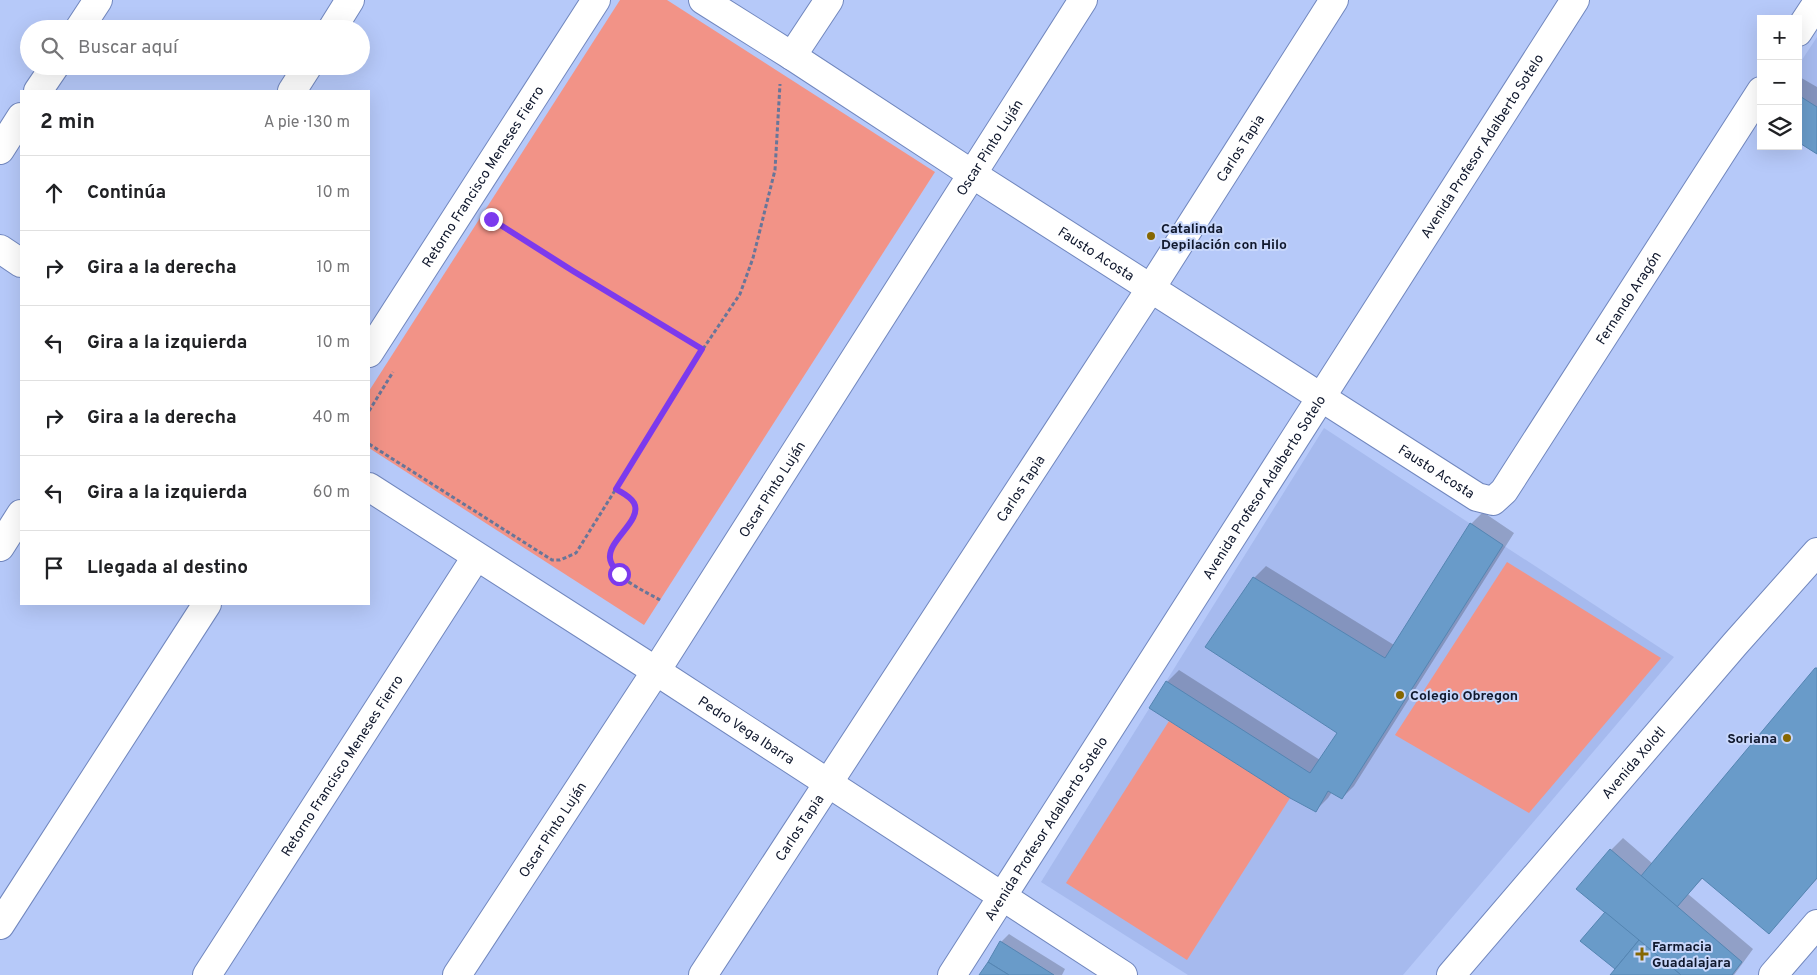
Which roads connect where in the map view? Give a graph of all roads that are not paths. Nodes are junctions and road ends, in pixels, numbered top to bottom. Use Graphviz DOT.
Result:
graph roads {
  1 [pos="98,0"];
  2 [pos="350,0"];
  3 [pos="596,0"];
  4 [pos="703,0"];
  5 [pos="829,0"];
  6 [pos="1082,0"];
  7 [pos="1334,0"];
  8 [pos="1575,0"];
  9 [pos="1817,3"];
  10 [pos="85,20"];
  11 [pos="338,20"];
  12 [pos="1802,26"];
  13 [pos="792,56"];
  14 [pos="49,75"];
  15 [pos="302,75"];
  16 [pos="39,90"];
  17 [pos="293,90"];
  18 [pos="1757,97"];
  19 [pos="20,120"];
  20 [pos="0,150"];
  21 [pos="972,174"];
  22 [pos="0,249"];
  23 [pos="20,262"];
  24 [pos="1151,288"];
  25 [pos="370,351"];
  26 [pos="1321,397"];
  27 [pos="370,488"];
  28 [pos="1493,501"];
  29 [pos="20,516"];
  30 [pos="0,547"];
  31 [pos="1817,552"];
  32 [pos="476,556"];
  33 [pos="206,605"];
  34 [pos="656,671"];
  35 [pos="827,783"];
  36 [pos="1002,897"];
  37 [pos="1817,924"];
  38 [pos="0,925"];
  39 [pos="207,975"];
  40 [pos="457,975"];
  41 [pos="703,975"];
  42 [pos="952,975"];
  43 [pos="1123,975"];
  44 [pos="1451,975"];
  45 [pos="1773,975"];
  1 -- 10 [label="street"];
  2 -- 11 [label="street"];
  3 -- 25 [label="street, Retorno Francisco Meneses Fierro"];
  4 -- 13 [label="street, Fausto Acosta"];
  5 -- 13 [label="street"];
  6 -- 21 [label="street, Oscar Pinto Luján"];
  7 -- 24 [label="street, Carlos Tapia"];
  8 -- 26 [label="street, Avenida Profesor Adalberto Sotelo"];
  9 -- 12 [label="street"];
  13 -- 21 [label="street, Fausto Acosta"];
  14 -- 16 [label="street"];
  15 -- 17 [label="street"];
  18 -- 28 [label="street, Fernando Aragón"];
  19 -- 20 [label="street"];
  21 -- 24 [label="street, Fausto Acosta"];
  21 -- 34 [label="street, Oscar Pinto Luján"];
  22 -- 23 [label="street"];
  24 -- 26 [label="street, Fausto Acosta"];
  24 -- 35 [label="street, Carlos Tapia"];
  26 -- 28 [label="street, Fausto Acosta"];
  26 -- 36 [label="street, Avenida Profesor Adalberto Sotelo"];
  27 -- 32 [label="street, Pedro Vega Ibarra"];
  29 -- 30 [label="street"];
  31 -- 44 [label="street, Avenida Xolotl"];
  32 -- 34 [label="street, Pedro Vega Ibarra"];
  32 -- 39 [label="street, Retorno Francisco Meneses Fierro"];
  33 -- 38 [label="street"];
  34 -- 35 [label="street, Pedro Vega Ibarra"];
  34 -- 40 [label="street, Oscar Pinto Luján"];
  35 -- 36 [label="street, Pedro Vega Ibarra"];
  35 -- 41 [label="street, Carlos Tapia"];
  36 -- 42 [label="street, Avenida Profesor Adalberto Sotelo"];
  36 -- 43 [label="street, Pedro Vega Ibarra"];
  37 -- 45 [label="street"];
}
